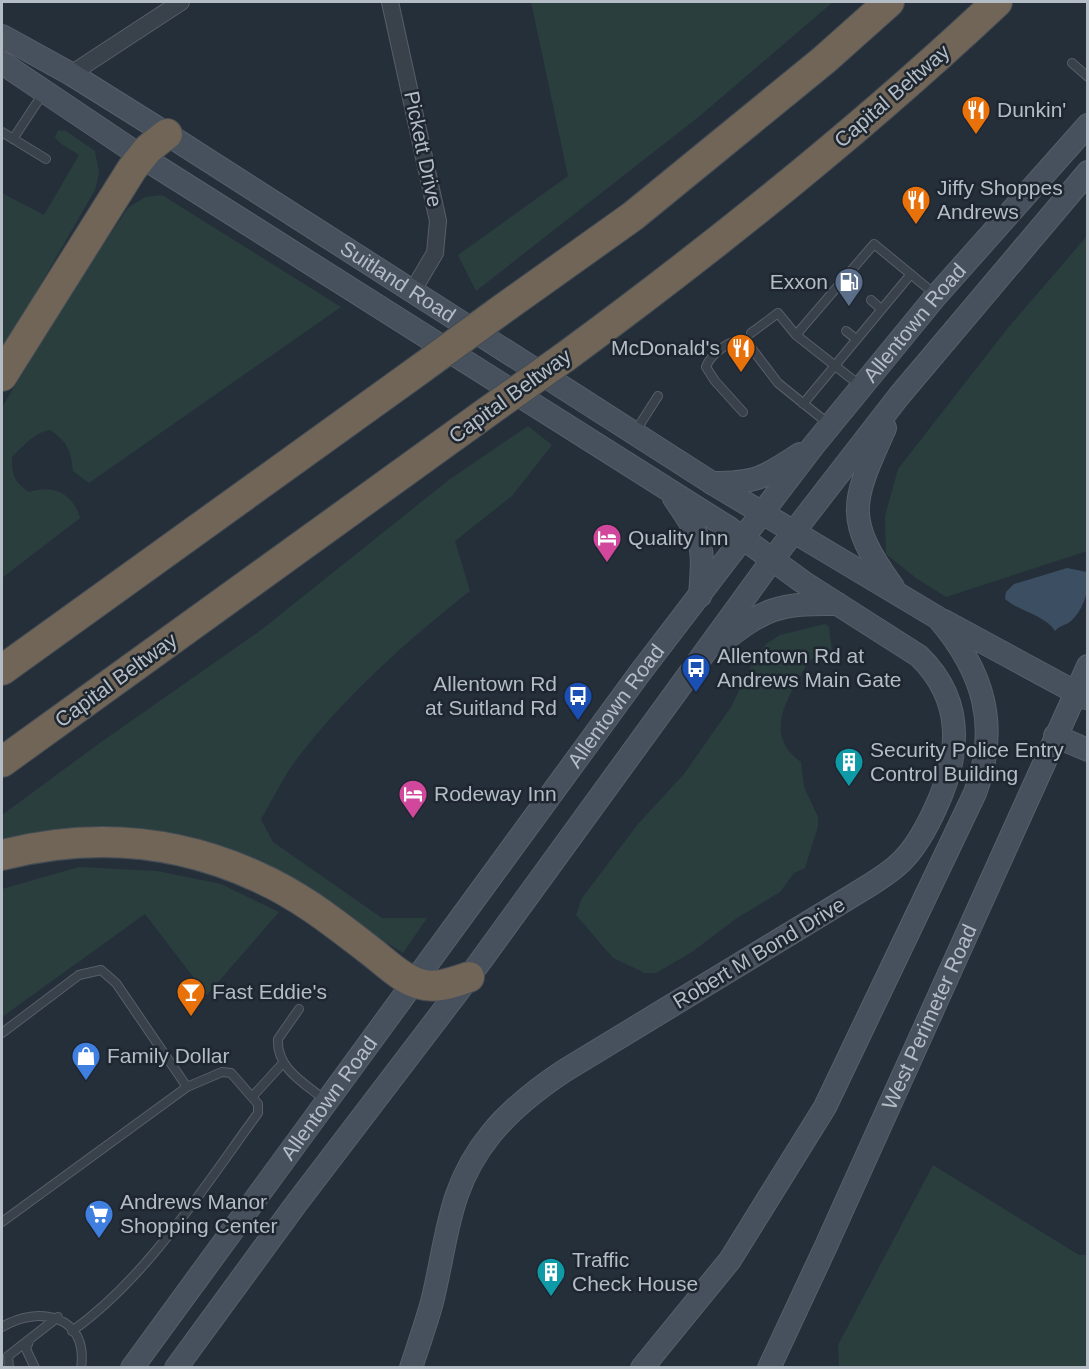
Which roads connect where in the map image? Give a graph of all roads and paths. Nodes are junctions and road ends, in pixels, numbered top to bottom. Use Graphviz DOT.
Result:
graph roads {
  1 [pos="181,2"];
  2 [pos="390,2"];
  3 [pos="889,2"];
  4 [pos="997,2"];
  5 [pos="2,36"];
  6 [pos="2,63"];
  7 [pos="1072,63"];
  8 [pos="71,74"];
  9 [pos="1088,77"];
  10 [pos="45,92"];
  11 [pos="1088,125"];
  12 [pos="2,132"];
  13 [pos="168,134"];
  14 [pos="13,139"];
  15 [pos="142,157"];
  16 [pos="46,159"];
  17 [pos="1088,172"];
  18 [pos="911,274"];
  19 [pos="844,279"];
  20 [pos="853,286"];
  21 [pos="412,292"];
  22 [pos="936,296"];
  23 [pos="871,300"];
  24 [pos="819,308"];
  25 [pos="881,309"];
  26 [pos="828,315"];
  27 [pos="846,331"];
  28 [pos="751,333"];
  29 [pos="796,335"];
  30 [pos="856,339"];
  31 [pos="833,365"];
  32 [pos="2,376"];
  33 [pos="862,387"];
  34 [pos="658,396"];
  35 [pos="899,396"];
  36 [pos="801,402"];
  37 [pos="743,412"];
  38 [pos="831,425"];
  39 [pos="634,432"];
  40 [pos="814,445"];
  41 [pos="712,483"];
  42 [pos="668,490"];
  43 [pos="762,514"];
  44 [pos="794,532"];
  45 [pos="743,539"];
  46 [pos="772,560"];
  47 [pos="700,596"];
  48 [pos="899,596"];
  49 [pos="838,604"];
  50 [pos="938,618"];
  51 [pos="693,666"];
  52 [pos="1088,666"];
  53 [pos="2,670"];
  54 [pos="1081,695"];
  55 [pos="1055,736"];
  56 [pos="1088,750"];
  57 [pos="2,762"];
  58 [pos="2,855"];
  59 [pos="469,977"];
  60 [pos="413,981"];
  61 [pos="299,1009"];
  62 [pos="2,1034"];
  63 [pos="283,1063"];
  64 [pos="187,1086"];
  65 [pos="252,1097"];
  66 [pos="326,1101"];
  67 [pos="2,1222"];
  68 [pos="58,1317"];
  69 [pos="2,1327"];
  70 [pos="72,1331"];
  71 [pos="30,1338"];
  72 [pos="9,1368"];
  73 [pos="35,1368"];
  74 [pos="81,1368"];
  75 [pos="132,1368"];
  76 [pos="176,1368"];
  77 [pos="411,1368"];
  78 [pos="642,1368"];
  79 [pos="769,1368"];
  1 -- 8 [label="street"];
  2 -- 21 [label="street, Pickett Drive"];
  3 -- 53 [label="highway, bridge"];
  4 -- 57 [label="highway, Capital Beltway, bridge"];
  5 -- 8 [label="main road, Suitland Road"];
  6 -- 10 [label="main road, Suitland Road"];
  7 -- 9 [label="lane"];
  8 -- 13 [label="main road, Suitland Road"];
  10 -- 14 [label="lane"];
  10 -- 15 [label="main road, Suitland Road"];
  11 -- 22 [label="main road, Allentown Road"];
  12 -- 14 [label="lane"];
  13 -- 15 [label="highway"];
  13 -- 21 [label="main road, Suitland Road"];
  14 -- 16 [label="lane"];
  15 -- 32 [label="highway"];
  15 -- 42 [label="main road, Suitland Road"];
  17 -- 35 [label="main road, Allentown Road"];
  18 -- 19 [label="lane"];
  18 -- 22 [label="lane"];
  18 -- 25 [label="lane"];
  19 -- 20 [label="lane"];
  19 -- 24 [label="lane"];
  21 -- 39 [label="main road, Suitland Road"];
  22 -- 33 [label="main road, Allentown Road"];
  23 -- 25 [label="lane"];
  24 -- 26 [label="lane"];
  24 -- 29 [label="lane"];
  25 -- 30 [label="lane"];
  27 -- 30 [label="lane"];
  28 -- 29 [label="lane"];
  29 -- 31 [label="lane"];
  30 -- 31 [label="lane"];
  31 -- 33 [label="lane"];
  31 -- 36 [label="lane"];
  33 -- 38 [label="main road, Allentown Road"];
  34 -- 39 [label="lane"];
  35 -- 44 [label="main road, Allentown Road"];
  35 -- 48 [label="main road"];
  36 -- 37 [label="lane"];
  36 -- 38 [label="lane"];
  38 -- 40 [label="main road, Allentown Road"];
  39 -- 41 [label="main road, Suitland Road"];
  40 -- 41 [label="main road"];
  40 -- 43 [label="main road, Allentown Road"];
  41 -- 43 [label="main road, Suitland Road"];
  42 -- 45 [label="main road, Suitland Road"];
  42 -- 47 [label="main road"];
  43 -- 44 [label="main road, Suitland Road"];
  43 -- 45 [label="main road, Allentown Road"];
  44 -- 46 [label="main road, Allentown Road"];
  44 -- 48 [label="main road"];
  45 -- 46 [label="main road, Suitland Road"];
  45 -- 47 [label="main road, Allentown Road"];
  46 -- 49 [label="main road, Robert M Bond Drive"];
  46 -- 51 [label="main road, Allentown Road"];
  47 -- 60 [label="main road, Allentown Road"];
  48 -- 50 [label="main road"];
  49 -- 51 [label="main road"];
  49 -- 77 [label="main road, Robert M Bond Drive"];
  50 -- 54 [label="main road"];
  50 -- 78 [label="main road"];
  51 -- 59 [label="main road, Allentown Road"];
  52 -- 54 [label="main road, West Perimeter Road"];
  54 -- 55 [label="main road, West Perimeter Road"];
  55 -- 56 [label="main road"];
  55 -- 79 [label="main road, West Perimeter Road"];
  58 -- 60 [label="highway"];
  59 -- 60 [label="highway"];
  59 -- 76 [label="main road, Allentown Road"];
  60 -- 66 [label="main road, Allentown Road"];
  61 -- 63 [label="lane"];
  62 -- 64 [label="lane"];
  63 -- 65 [label="lane"];
  63 -- 66 [label="lane"];
  64 -- 65 [label="lane"];
  64 -- 67 [label="lane"];
  65 -- 70 [label="lane"];
  66 -- 75 [label="main road, Allentown Road"];
  68 -- 69 [label="lane"];
  68 -- 70 [label="lane"];
  68 -- 71 [label="lane"];
  70 -- 74 [label="lane"];
  71 -- 72 [label="lane"];
  71 -- 73 [label="lane"];
}
